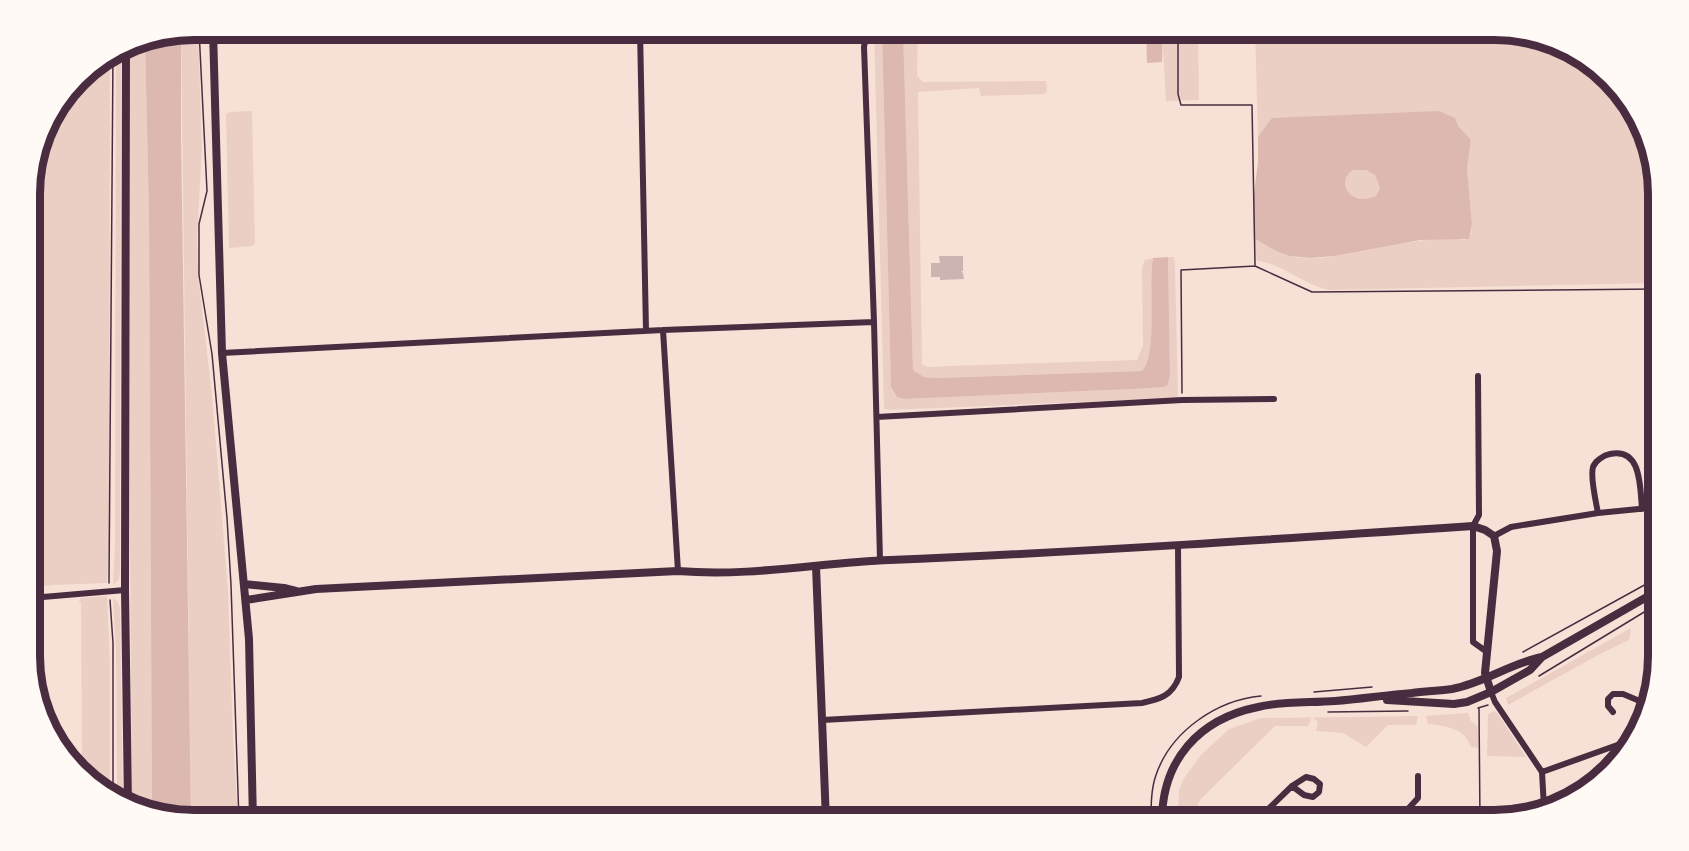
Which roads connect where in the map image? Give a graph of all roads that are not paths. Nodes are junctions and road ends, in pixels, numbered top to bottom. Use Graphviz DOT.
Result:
graph roads {
  1 [pos="213,40"];
  2 [pos="640,40"];
  3 [pos="865,40"];
  4 [pos="126,56"];
  5 [pos="874,322"];
  6 [pos="663,330"];
  7 [pos="646,331"];
  8 [pos="222,353"];
  9 [pos="1478,376"];
  10 [pos="1274,399"];
  11 [pos="877,417"];
  12 [pos="1648,508"];
  13 [pos="1642,509"];
  14 [pos="1598,513"];
  15 [pos="1473,526"];
  16 [pos="1494,536"];
  17 [pos="1178,546"];
  18 [pos="880,560"];
  19 [pos="816,566"];
  20 [pos="678,571"];
  21 [pos="244,584"];
  22 [pos="125,590"];
  23 [pos="296,591"];
  24 [pos="1648,596"];
  25 [pos="40,597"];
  26 [pos="246,600"];
  27 [pos="1487,652"];
  28 [pos="1542,657"];
  29 [pos="1486,679"];
  30 [pos="1491,692"];
  31 [pos="1371,698"];
  32 [pos="1642,700"];
  33 [pos="1612,712"];
  34 [pos="822,720"];
  35 [pos="1624,741"];
  36 [pos="1616,747"];
  37 [pos="1542,772"];
  38 [pos="1418,776"];
  39 [pos="1292,786"];
  40 [pos="128,796"];
  41 [pos="1544,802"];
  42 [pos="253,810"];
  43 [pos="826,810"];
  44 [pos="1162,810"];
  45 [pos="1267,810"];
  46 [pos="1407,810"];
  1 -- 8 [label="street"];
  2 -- 7 [label="street"];
  3 -- 5 [label="street"];
  4 -- 22 [label="street"];
  5 -- 6 [label="street"];
  5 -- 11 [label="street"];
  6 -- 7 [label="street"];
  6 -- 20 [label="street"];
  7 -- 8 [label="street"];
  8 -- 21 [label="street"];
  9 -- 15 [label="street"];
  10 -- 11 [label="street"];
  11 -- 18 [label="street"];
  12 -- 13 [label="street"];
  13 -- 14 [label="street"];
  13 -- 14 [label="street"];
  14 -- 16 [label="street"];
  15 -- 16 [label="street"];
  15 -- 17 [label="street"];
  15 -- 27 [label="street"];
  16 -- 27 [label="street"];
  17 -- 18 [label="street"];
  17 -- 34 [label="street"];
  18 -- 19 [label="street"];
  19 -- 20 [label="street"];
  19 -- 34 [label="street"];
  20 -- 23 [label="street"];
  21 -- 23 [label="street"];
  21 -- 26 [label="street"];
  22 -- 25 [label="street"];
  22 -- 40 [label="street"];
  23 -- 26 [label="street"];
  24 -- 28 [label="main road"];
  26 -- 42 [label="street"];
  27 -- 29 [label="street"];
  28 -- 29 [label="main road"];
  28 -- 30 [label="main road"];
  29 -- 30 [label="street"];
  29 -- 31 [label="main road"];
  30 -- 31 [label="main road"];
  30 -- 37 [label="street"];
  31 -- 44 [label="main road"];
  32 -- 33 [label="street"];
  34 -- 43 [label="street"];
  35 -- 36 [label="street"];
  36 -- 37 [label="street"];
  37 -- 41 [label="street"];
  38 -- 46 [label="street"];
  39 -- 45 [label="street"];
}
